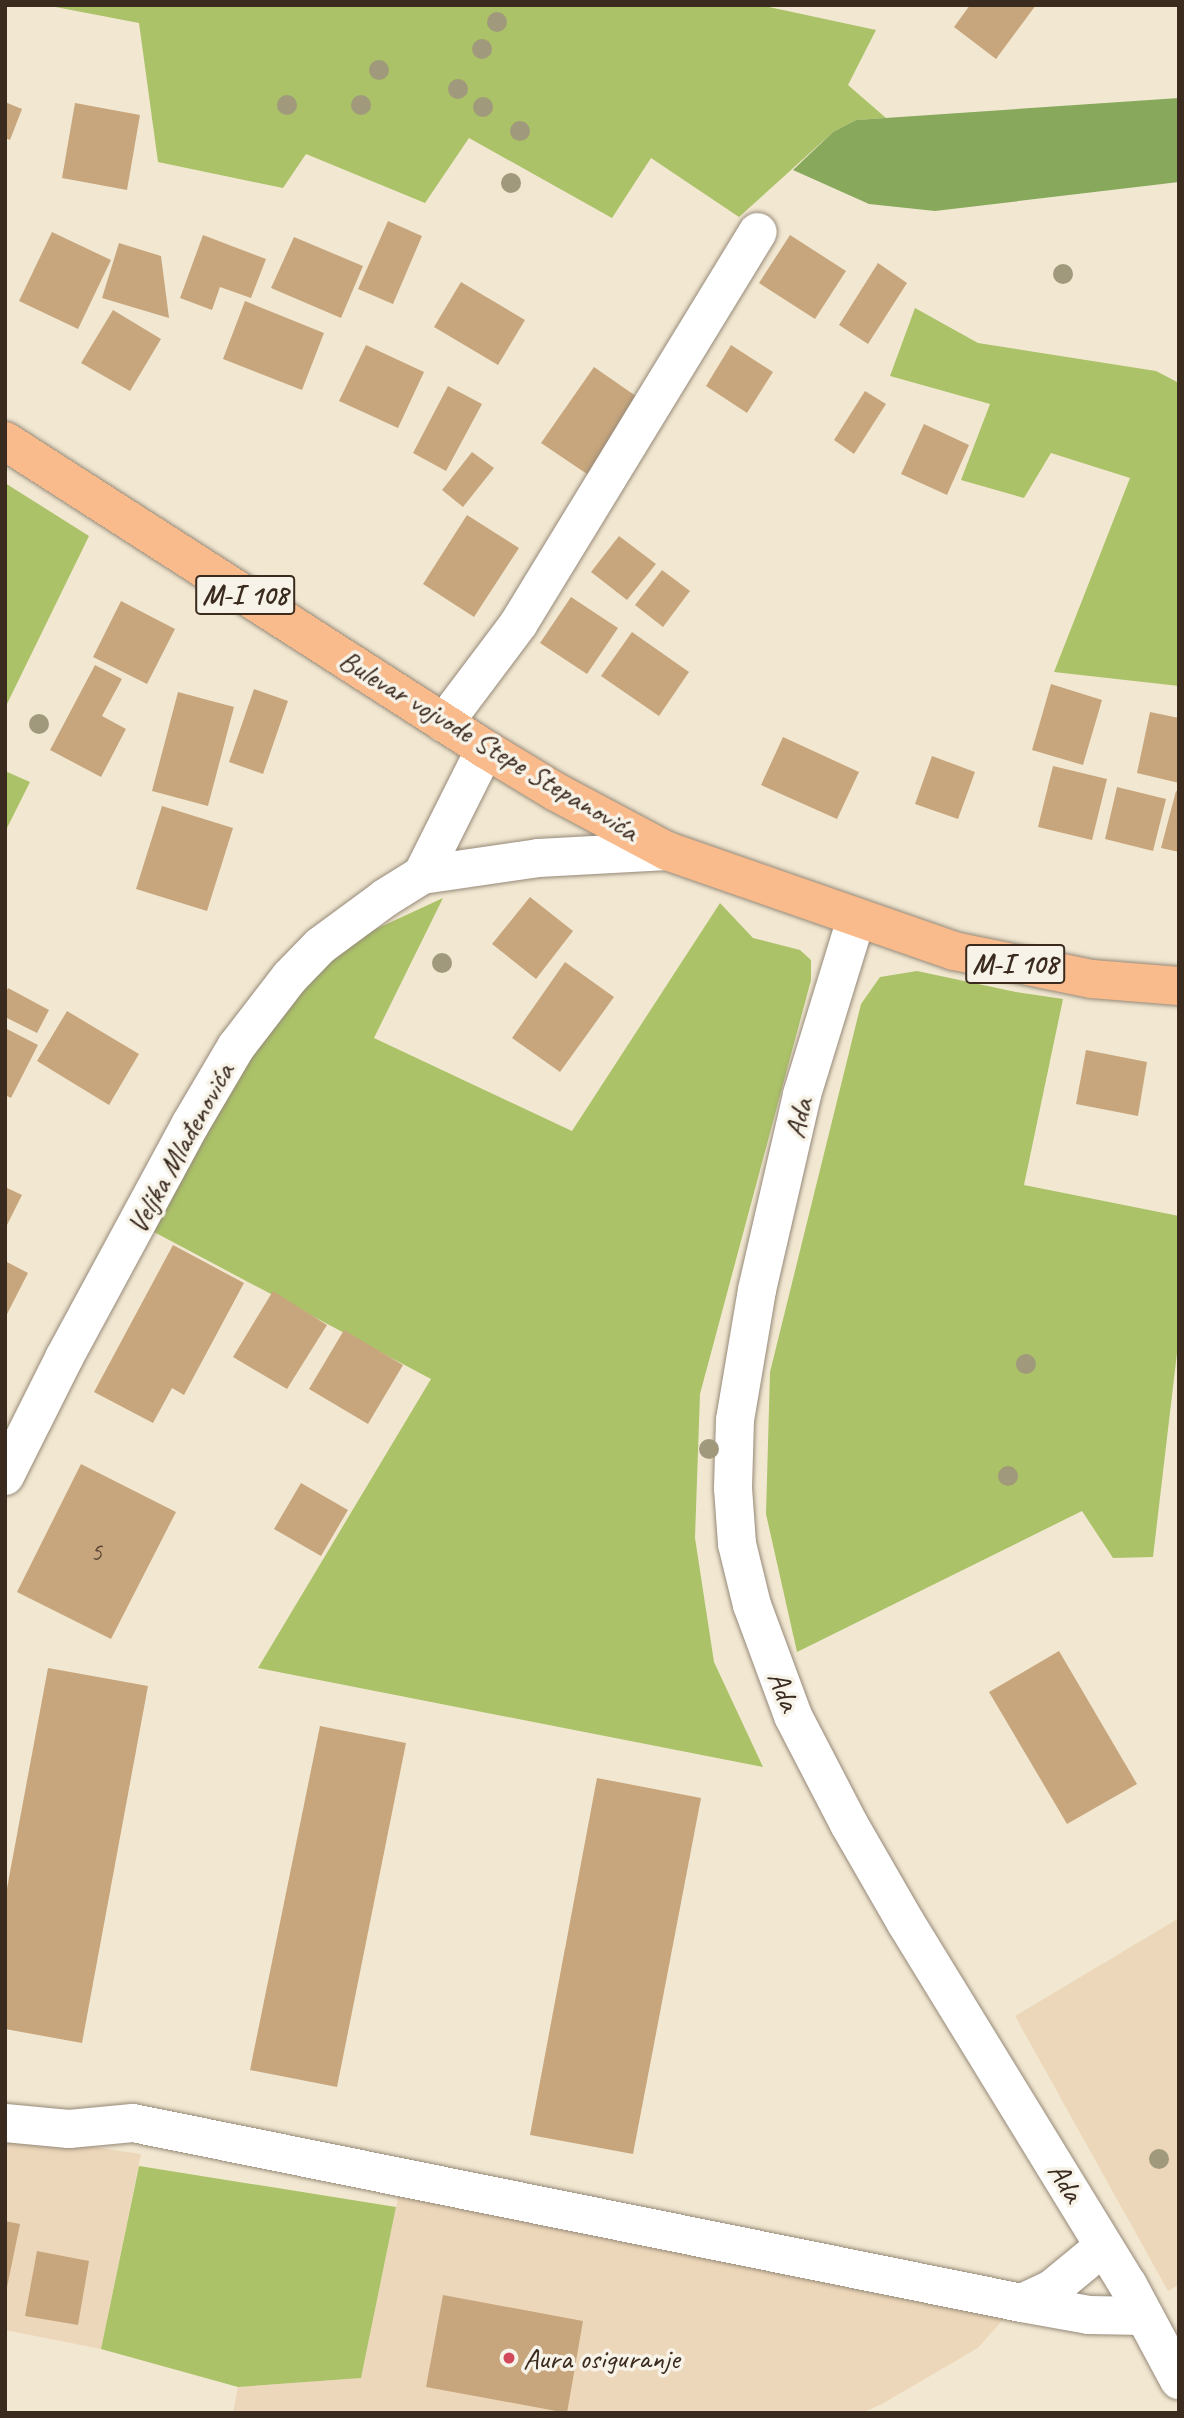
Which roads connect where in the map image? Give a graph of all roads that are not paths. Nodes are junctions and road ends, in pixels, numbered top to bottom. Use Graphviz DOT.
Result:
graph roads {
  1 [pos="758,232"];
  2 [pos="5,441"];
  3 [pos="444,723"];
  4 [pos="485,749"];
  5 [pos="667,851"];
  6 [pos="422,875"];
  7 [pos="856,919"];
  8 [pos="1179,986"];
  9 [pos="5,1476"];
  10 [pos="5,2123"];
  11 [pos="1104,2246"];
  12 [pos="1023,2303"];
  13 [pos="1144,2316"];
  14 [pos="1179,2380"];
  1 -- 3 [label="street"];
  2 -- 3 [label="main road, Bulevar vojvode Stepe Stepanovića / M-I 108"];
  3 -- 4 [label="main road, Bulevar vojvode Stepe Stepanovića / M-I 108"];
  4 -- 5 [label="main road, Bulevar vojvode Stepe Stepanovića / M-I 108"];
  4 -- 6 [label="street"];
  5 -- 6 [label="street, Veljka Mlađenovića"];
  5 -- 7 [label="main road, Bulevar vojvode Stepe Stepanovića / M-I 108"];
  6 -- 9 [label="street, Veljka Mlađenovića"];
  7 -- 8 [label="main road, Bulevar vojvode Stepe Stepanovića / M-I 108"];
  7 -- 11 [label="street, Ada"];
  10 -- 12 [label="street"];
  11 -- 12 [label="street"];
  11 -- 13 [label="street, Ada"];
  12 -- 13 [label="street"];
  13 -- 14 [label="street, Ada"];
}
